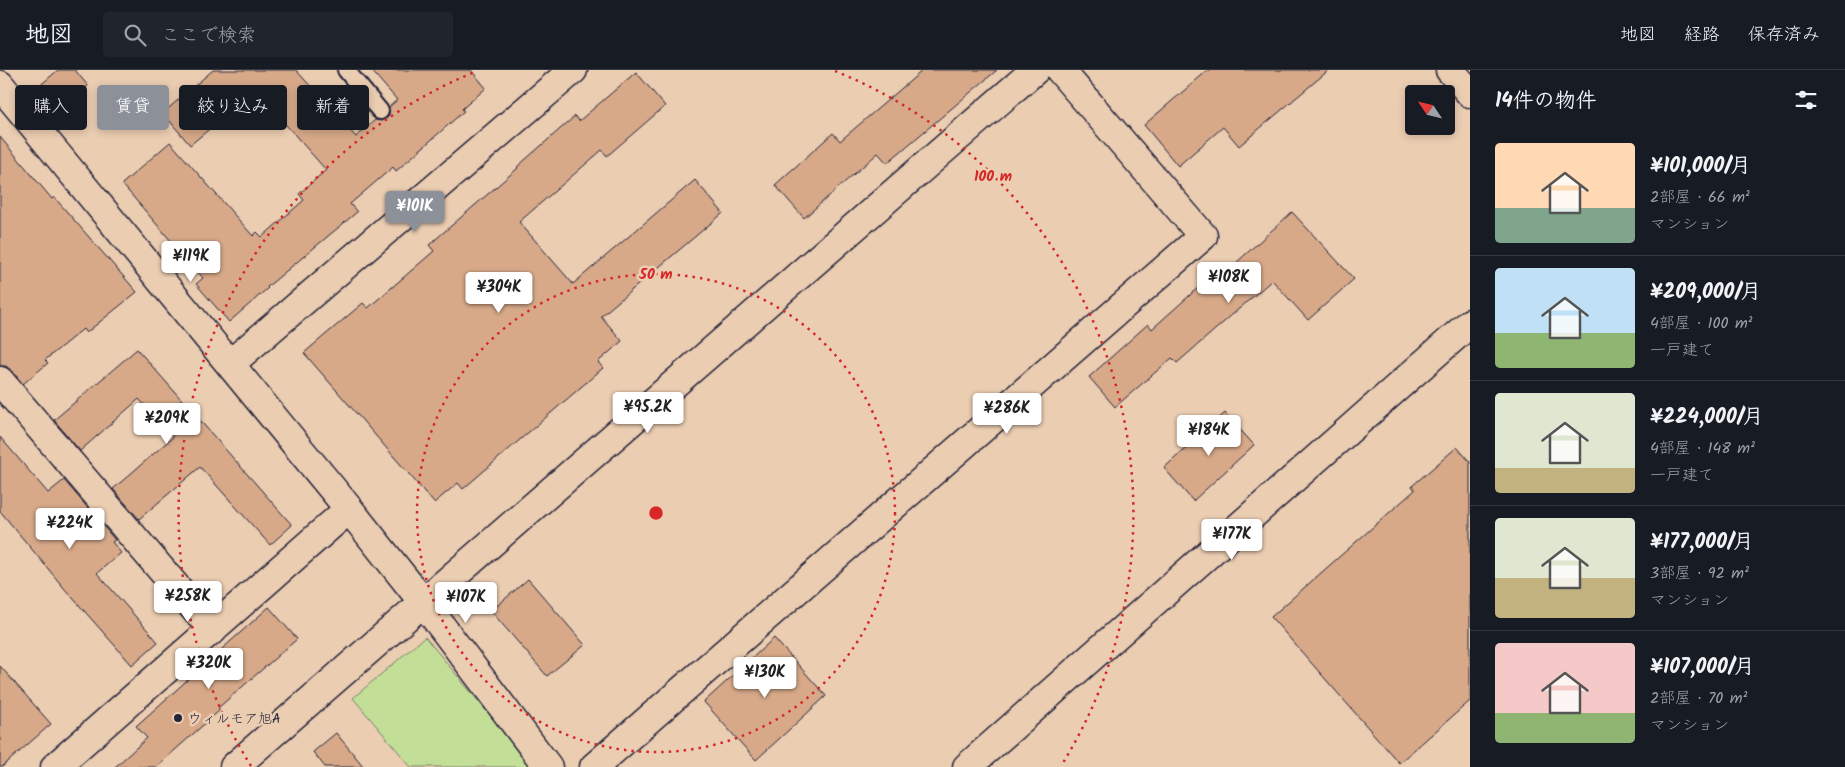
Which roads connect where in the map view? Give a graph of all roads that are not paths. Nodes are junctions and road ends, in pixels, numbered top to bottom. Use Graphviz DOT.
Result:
graph roads {
  1 [pos="13,70"];
  2 [pos="346,70"];
  3 [pos="573,70"];
  4 [pos="1035,70"];
  5 [pos="1060,70"];
  6 [pos="1450,70"];
  7 [pos="0,83"];
  8 [pos="1470,93"];
  9 [pos="380,111"];
  10 [pos="1470,324"];
  11 [pos="230,364"];
  12 [pos="0,381"];
  13 [pos="349,509"];
  14 [pos="423,602"];
  15 [pos="213,630"];
  16 [pos="55,767"];
  17 [pos="234,767"];
  18 [pos="548,767"];
  19 [pos="594,767"];
  20 [pos="966,767"];
  1 -- 7 [label="street"];
  2 -- 9 [label="lane"];
  3 -- 11 [label="street"];
  4 -- 14 [label="street"];
  5 -- 19 [label="street"];
  6 -- 8 [label="street"];
  7 -- 11 [label="street"];
  10 -- 20 [label="street"];
  11 -- 13 [label="street"];
  12 -- 15 [label="street"];
  13 -- 14 [label="street"];
  13 -- 15 [label="street"];
  14 -- 17 [label="street"];
  14 -- 18 [label="street"];
  15 -- 16 [label="street"];
}
